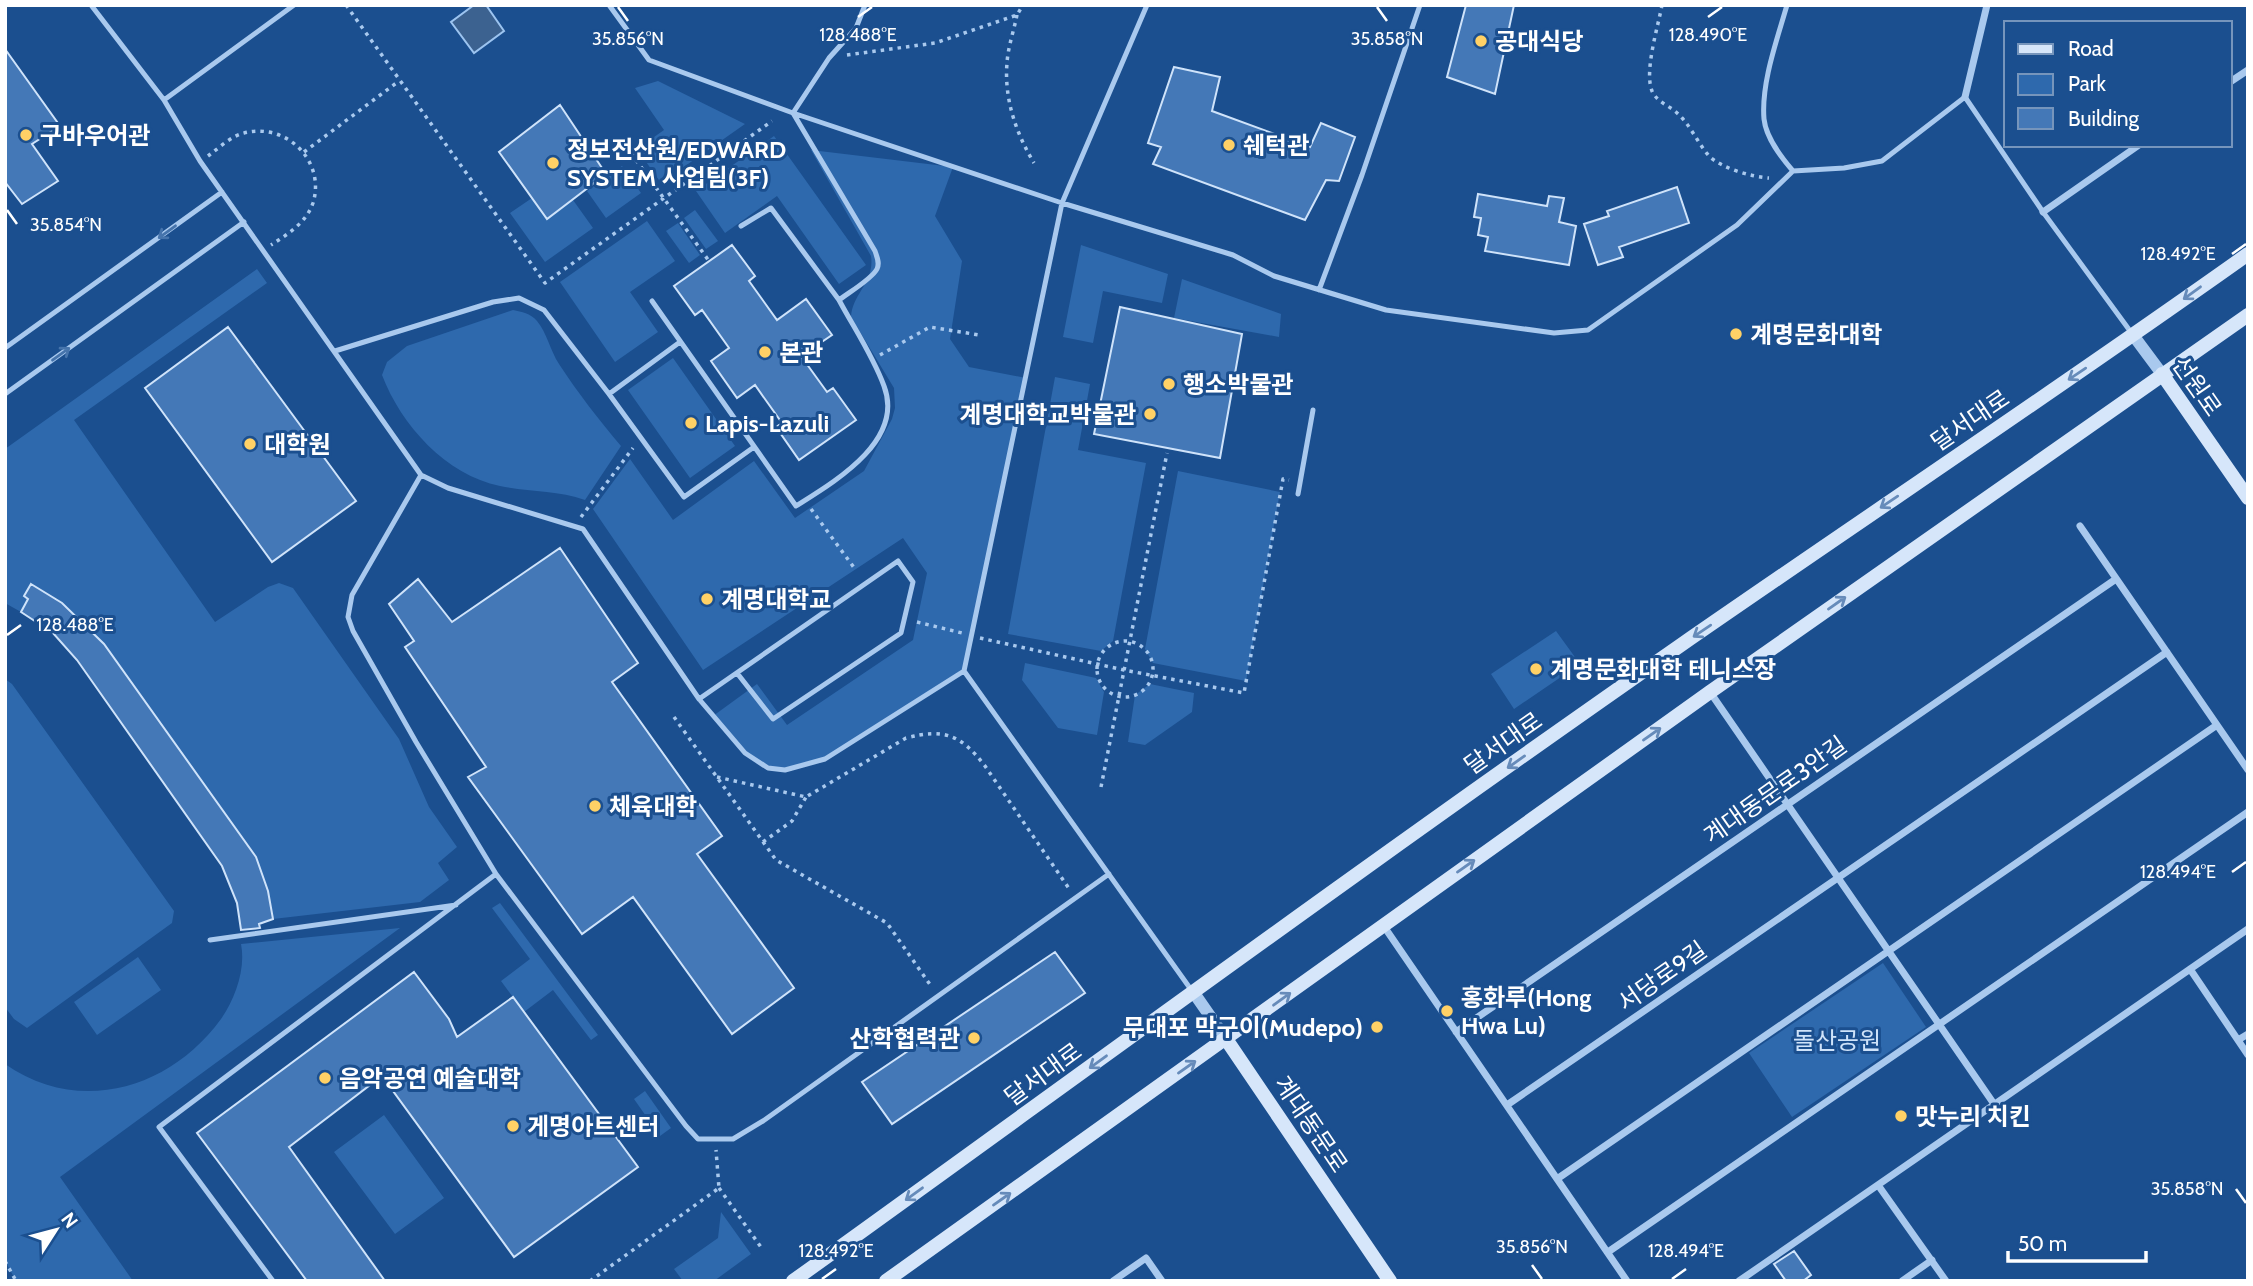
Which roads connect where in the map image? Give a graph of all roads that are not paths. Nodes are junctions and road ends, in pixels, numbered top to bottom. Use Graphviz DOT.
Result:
graph roads {
  1 [pos="92,5"];
  2 [pos="294,5"];
  3 [pos="609,5"];
  4 [pos="866,5"];
  5 [pos="1147,5"];
  6 [pos="1420,5"];
  7 [pos="1787,5"];
  8 [pos="1987,5"];
  9 [pos="2248,70"];
  10 [pos="2232,81"];
  11 [pos="1965,97"];
  12 [pos="164,100"];
  13 [pos="793,113"];
  14 [pos="2136,147"];
  15 [pos="1793,172"];
  16 [pos="222,192"];
  17 [pos="1062,204"];
  18 [pos="2043,212"];
  19 [pos="244,222"];
  20 [pos="741,226"];
  21 [pos="2248,254"];
  22 [pos="1319,290"];
  23 [pos="839,300"];
  24 [pos="652,301"];
  25 [pos="2248,315"];
  26 [pos="2133,335"];
  27 [pos="680,342"];
  28 [pos="5,348"];
  29 [pos="335,351"];
  30 [pos="2162,374"];
  31 [pos="5,394"];
  32 [pos="609,394"];
  33 [pos="1314,410"];
  34 [pos="754,447"];
  35 [pos="421,475"];
  36 [pos="1298,494"];
  37 [pos="2248,498"];
  38 [pos="2080,526"];
  39 [pos="2116,579"];
  40 [pos="2167,652"];
  41 [pos="964,671"];
  42 [pos="737,673"];
  43 [pos="1710,692"];
  44 [pos="699,699"];
  45 [pos="2217,725"];
  46 [pos="2248,770"];
  47 [pos="1788,804"];
  48 [pos="2248,813"];
  49 [pos="496,874"];
  50 [pos="1109,874"];
  51 [pos="1838,878"];
  52 [pos="457,905"];
  53 [pos="1383,925"];
  54 [pos="2248,929"];
  55 [pos="210,940"];
  56 [pos="1889,951"];
  57 [pos="2190,969"];
  58 [pos="1194,993"];
  59 [pos="1939,1025"];
  60 [pos="1456,1032"];
  61 [pos="2248,1034"];
  62 [pos="1226,1039"];
  63 [pos="2238,1040"];
  64 [pos="2248,1055"];
  65 [pos="1994,1104"];
  66 [pos="1507,1105"];
  67 [pos="1557,1179"];
  68 [pos="1878,1185"];
  69 [pos="1608,1252"];
  70 [pos="1932,1260"];
  71 [pos="273,1281"];
  72 [pos="793,1281"];
  73 [pos="886,1281"];
  74 [pos="1113,1281"];
  75 [pos="1162,1281"];
  76 [pos="1390,1281"];
  77 [pos="1627,1281"];
  78 [pos="1739,1281"];
  79 [pos="1902,1281"];
  80 [pos="1946,1281"];
  1 -- 12 [label="lane"];
  2 -- 12 [label="lane"];
  3 -- 13 [label="lane"];
  4 -- 13 [label="lane"];
  5 -- 17 [label="lane"];
  6 -- 22 [label="lane"];
  7 -- 15 [label="lane"];
  8 -- 11 [label="street"];
  9 -- 10 [label="street"];
  11 -- 15 [label="lane"];
  11 -- 18 [label="lane"];
  12 -- 16 [label="lane"];
  13 -- 17 [label="lane"];
  13 -- 23 [label="lane"];
  14 -- 18 [label="street"];
  15 -- 22 [label="lane"];
  16 -- 19 [label="lane"];
  16 -- 28 [label="lane, one-way"];
  17 -- 22 [label="lane"];
  17 -- 41 [label="lane"];
  18 -- 26 [label="lane"];
  19 -- 29 [label="lane"];
  31 -- 19 [label="lane, one-way"];
  20 -- 23 [label="lane"];
  21 -- 26 [label="main road, 달서대로, one-way"];
  23 -- 34 [label="lane"];
  24 -- 27 [label="lane"];
  25 -- 30 [label="main road"];
  26 -- 30 [label="street, 선원로"];
  26 -- 58 [label="main road, 달서대로, one-way"];
  27 -- 32 [label="lane"];
  27 -- 34 [label="lane"];
  29 -- 32 [label="lane"];
  29 -- 35 [label="lane"];
  30 -- 37 [label="main road, 선원로"];
  43 -- 30 [label="main road, one-way"];
  32 -- 34 [label="lane"];
  33 -- 36 [label="lane"];
  35 -- 44 [label="lane"];
  35 -- 49 [label="lane"];
  38 -- 39 [label="street"];
  39 -- 40 [label="street"];
  39 -- 47 [label="street, 계대동문로3안길"];
  40 -- 45 [label="street"];
  40 -- 51 [label="street"];
  41 -- 44 [label="lane"];
  41 -- 50 [label="lane"];
  42 -- 42 [label="lane"];
  42 -- 44 [label="lane"];
  43 -- 47 [label="street"];
  53 -- 43 [label="main road, one-way"];
  45 -- 46 [label="street"];
  45 -- 56 [label="street"];
  47 -- 51 [label="street"];
  47 -- 60 [label="street, 계대동문로3안길"];
  48 -- 59 [label="street"];
  49 -- 50 [label="lane"];
  49 -- 52 [label="lane"];
  50 -- 58 [label="lane"];
  51 -- 56 [label="street"];
  51 -- 66 [label="street, 서당로9길"];
  52 -- 55 [label="lane"];
  52 -- 71 [label="lane"];
  53 -- 60 [label="street"];
  62 -- 53 [label="main road, one-way"];
  54 -- 57 [label="street"];
  56 -- 59 [label="street"];
  56 -- 67 [label="street"];
  57 -- 63 [label="street"];
  57 -- 65 [label="street"];
  58 -- 62 [label="street, 계대동문로"];
  58 -- 72 [label="main road, 달서대로, one-way"];
  59 -- 65 [label="street"];
  59 -- 69 [label="street"];
  60 -- 66 [label="street"];
  61 -- 63 [label="street"];
  73 -- 62 [label="main road, one-way"];
  62 -- 76 [label="main road, 계대동문로"];
  63 -- 64 [label="street"];
  65 -- 68 [label="street"];
  66 -- 67 [label="street"];
  67 -- 69 [label="street"];
  68 -- 70 [label="street"];
  68 -- 78 [label="street"];
  69 -- 77 [label="street"];
  70 -- 79 [label="street"];
  70 -- 80 [label="street"];
  74 -- 75 [label="street"];
}
